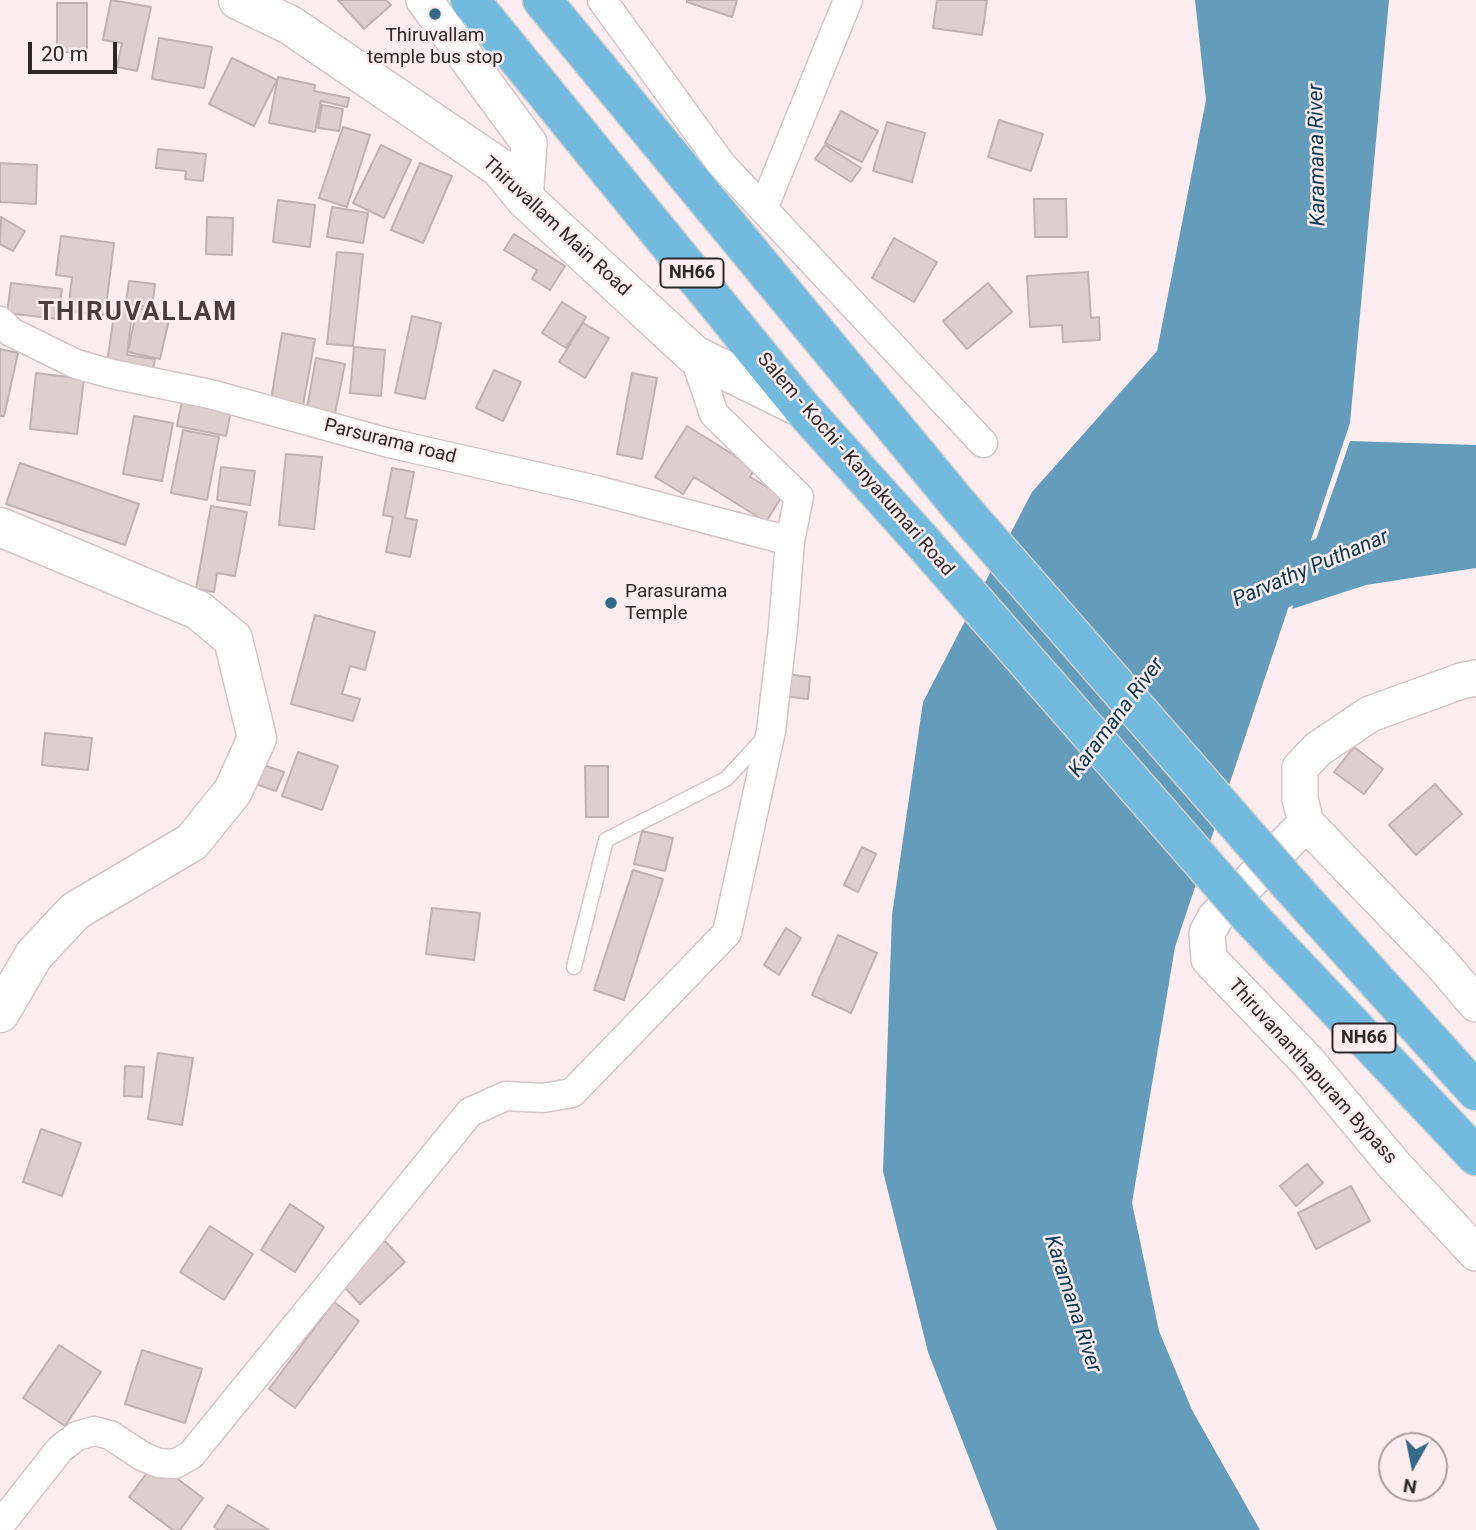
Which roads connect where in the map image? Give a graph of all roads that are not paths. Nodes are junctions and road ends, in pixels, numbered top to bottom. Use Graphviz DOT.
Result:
graph roads {
  1 [pos="238,0"];
  2 [pos="424,0"];
  3 [pos="470,0"];
  4 [pos="542,0"];
  5 [pos="602,0"];
  6 [pos="848,0"];
  7 [pos="525,199"];
  8 [pos="763,209"];
  9 [pos="0,321"];
  10 [pos="694,355"];
  11 [pos="802,408"];
  12 [pos="983,443"];
  13 [pos="0,527"];
  14 [pos="790,541"];
  15 [pos="1476,678"];
  16 [pos="771,731"];
  17 [pos="1306,823"];
  18 [pos="574,967"];
  19 [pos="1476,1004"];
  20 [pos="0,1013"];
  21 [pos="1476,1091"];
  22 [pos="1476,1156"];
  23 [pos="1476,1253"];
  24 [pos="0,1525"];
  1 -- 7 [label="main road, Thiruvallam Main Road"];
  2 -- 7 [label="street"];
  3 -- 11 [label="highway, Salem - Kochi - Kanyakumari Road / NH66"];
  4 -- 21 [label="highway, NH66, bridge"];
  5 -- 8 [label="street"];
  6 -- 8 [label="street"];
  7 -- 10 [label="main road, Thiruvallam Main Road"];
  8 -- 12 [label="street"];
  9 -- 14 [label="street, Parsurama road"];
  10 -- 11 [label="main road, Thiruvallam Main Road"];
  10 -- 14 [label="street"];
  11 -- 22 [label="highway, Salem - Kochi - Kanyakumari Road / NH66, bridge"];
  13 -- 20 [label="main road"];
  14 -- 16 [label="street"];
  15 -- 17 [label="street"];
  16 -- 18 [label="lane"];
  16 -- 24 [label="street"];
  17 -- 19 [label="street"];
  17 -- 23 [label="street, Thiruvananthapuram Bypass"];
}
